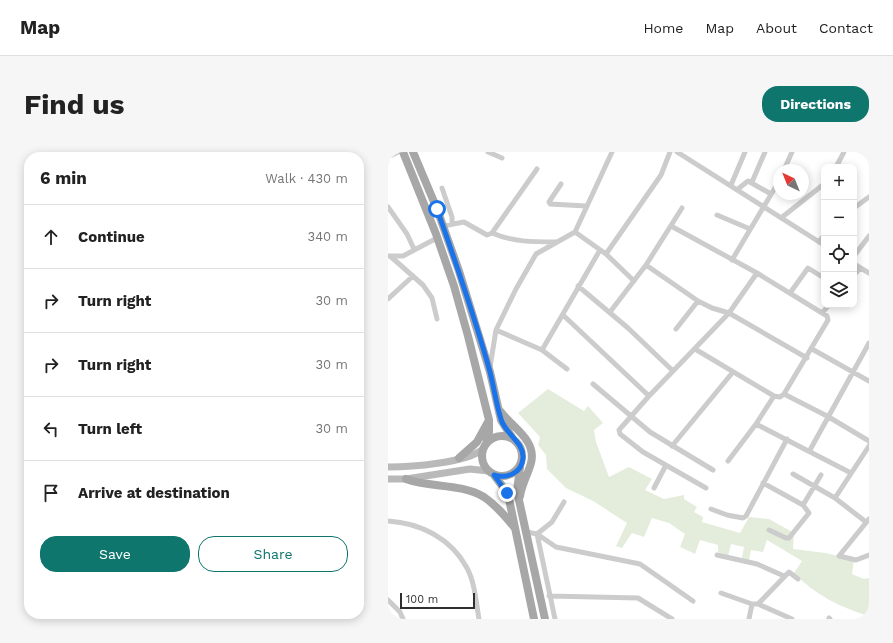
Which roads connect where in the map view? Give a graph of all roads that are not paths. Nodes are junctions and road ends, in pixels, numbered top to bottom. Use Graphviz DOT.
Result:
graph roads {
  1 [pos="398,152"];
  2 [pos="403,152"];
  3 [pos="413,152"];
  4 [pos="488,152"];
  5 [pos="612,152"];
  6 [pos="670,152"];
  7 [pos="677,152"];
  8 [pos="745,152"];
  9 [pos="765,152"];
  10 [pos="792,152"];
  11 [pos="844,152"];
  12 [pos="388,158"];
  13 [pos="502,158"];
  14 [pos="787,164"];
  15 [pos="838,164"];
  16 [pos="537,169"];
  17 [pos="752,182"];
  18 [pos="561,184"];
  19 [pos="731,185"];
  20 [pos="821,186"];
  21 [pos="442,188"];
  22 [pos="738,189"];
  23 [pos="773,191"];
  24 [pos="771,194"];
  25 [pos="869,197"];
  26 [pos="763,205"];
  27 [pos="586,206"];
  28 [pos="857,206"];
  29 [pos="388,207"];
  30 [pos="682,208"];
  31 [pos="717,215"];
  32 [pos="781,218"];
  33 [pos="452,223"];
  34 [pos="443,226"];
  35 [pos="671,226"];
  36 [pos="750,228"];
  37 [pos="575,232"];
  38 [pos="492,233"];
  39 [pos="823,236"];
  40 [pos="869,236"];
  41 [pos="437,238"];
  42 [pos="556,242"];
  43 [pos="819,242"];
  44 [pos="414,249"];
  45 [pos="600,250"];
  46 [pos="857,252"];
  47 [pos="606,254"];
  48 [pos="389,256"];
  49 [pos="732,260"];
  50 [pos="646,265"];
  51 [pos="857,266"];
  52 [pos="860,268"];
  53 [pos="857,272"];
  54 [pos="869,273"];
  55 [pos="757,274"];
  56 [pos="413,276"];
  57 [pos="821,276"];
  58 [pos="634,281"];
  59 [pos="578,286"];
  60 [pos="790,293"];
  61 [pos="388,299"];
  62 [pos="698,301"];
  63 [pos="826,308"];
  64 [pos="610,312"];
  65 [pos="728,312"];
  66 [pos="822,313"];
  67 [pos="563,315"];
  68 [pos="437,319"];
  69 [pos="676,329"];
  70 [pos="496,330"];
  71 [pos="869,343"];
  72 [pos="695,349"];
  73 [pos="812,349"];
  74 [pos="542,350"];
  75 [pos="807,358"];
  76 [pos="567,369"];
  77 [pos="673,371"];
  78 [pos="490,372"];
  79 [pos="733,372"];
  80 [pos="853,372"];
  81 [pos="869,381"];
  82 [pos="593,384"];
  83 [pos="784,394"];
  84 [pos="649,396"];
  85 [pos="774,396"];
  86 [pos="499,409"];
  87 [pos="631,416"];
  88 [pos="827,416"];
  89 [pos="489,420"];
  90 [pos="756,424"];
  91 [pos="513,439"];
  92 [pos="787,439"];
  93 [pos="869,441"];
  94 [pos="485,446"];
  95 [pos="672,446"];
  96 [pos="869,446"];
  97 [pos="810,450"];
  98 [pos="459,458"];
  99 [pos="728,461"];
  100 [pos="666,465"];
  101 [pos="520,467"];
  102 [pos="388,468"];
  103 [pos="713,470"];
  104 [pos="491,473"];
  105 [pos="851,473"];
  106 [pos="793,474"];
  107 [pos="821,475"];
  108 [pos="388,479"];
  109 [pos="406,479"];
  110 [pos="763,483"];
  111 [pos="814,486"];
  112 [pos="654,488"];
  113 [pos="706,488"];
  114 [pos="835,498"];
  115 [pos="520,501"];
  116 [pos="564,502"];
  117 [pos="803,505"];
  118 [pos="711,509"];
  119 [pos="388,521"];
  120 [pos="868,521"];
  121 [pos="515,529"];
  122 [pos="769,530"];
  123 [pos="527,532"];
  124 [pos="537,534"];
  125 [pos="717,555"];
  126 [pos="869,555"];
  127 [pos="784,576"];
  128 [pos="798,579"];
  129 [pos="721,593"];
  130 [pos="549,596"];
  131 [pos="388,600"];
  132 [pos="693,601"];
  133 [pos="755,604"];
  134 [pos="784,617"];
  135 [pos="403,619"];
  136 [pos="480,619"];
  137 [pos="534,619"];
  138 [pos="545,619"];
  139 [pos="555,619"];
  140 [pos="672,619"];
  141 [pos="749,619"];
  142 [pos="792,619"];
  1 -- 12 [label="street"];
  2 -- 41 [label="main road"];
  3 -- 34 [label="main road"];
  4 -- 13 [label="street"];
  5 -- 27 [label="street"];
  6 -- 47 [label="street"];
  7 -- 19 [label="street"];
  8 -- 19 [label="street"];
  9 -- 17 [label="street"];
  10 -- 14 [label="street"];
  11 -- 15 [label="street"];
  16 -- 38 [label="street"];
  17 -- 22 [label="street"];
  17 -- 24 [label="street"];
  18 -- 27 [label="street"];
  19 -- 22 [label="street"];
  20 -- 32 [label="street"];
  21 -- 33 [label="street"];
  22 -- 26 [label="street"];
  23 -- 24 [label="street"];
  24 -- 26 [label="street"];
  25 -- 28 [label="street"];
  26 -- 32 [label="street"];
  26 -- 36 [label="street"];
  27 -- 37 [label="street"];
  29 -- 44 [label="street"];
  30 -- 35 [label="street"];
  31 -- 36 [label="street"];
  32 -- 43 [label="street"];
  33 -- 34 [label="street"];
  33 -- 38 [label="street"];
  34 -- 78 [label="main road"];
  35 -- 49 [label="street"];
  35 -- 50 [label="street"];
  36 -- 49 [label="street"];
  37 -- 42 [label="street"];
  37 -- 45 [label="street"];
  38 -- 42 [label="street"];
  39 -- 43 [label="street"];
  40 -- 46 [label="street"];
  41 -- 44 [label="street"];
  41 -- 89 [label="main road"];
  42 -- 70 [label="street"];
  44 -- 48 [label="street"];
  45 -- 47 [label="street"];
  45 -- 59 [label="street"];
  47 -- 58 [label="street"];
  48 -- 56 [label="street"];
  49 -- 55 [label="street"];
  50 -- 58 [label="street"];
  50 -- 62 [label="street"];
  51 -- 52 [label="street"];
  52 -- 53 [label="street"];
  52 -- 54 [label="street"];
  55 -- 60 [label="street"];
  55 -- 65 [label="street"];
  56 -- 61 [label="street"];
  56 -- 68 [label="street"];
  57 -- 60 [label="street"];
  58 -- 64 [label="street"];
  59 -- 64 [label="street"];
  59 -- 67 [label="street"];
  60 -- 66 [label="street"];
  62 -- 65 [label="street"];
  62 -- 69 [label="street"];
  63 -- 66 [label="street"];
  64 -- 77 [label="street"];
  65 -- 72 [label="street"];
  65 -- 75 [label="street"];
  66 -- 73 [label="street"];
  67 -- 74 [label="street"];
  67 -- 84 [label="street"];
  70 -- 74 [label="street"];
  70 -- 78 [label="street"];
  71 -- 80 [label="street"];
  72 -- 77 [label="street"];
  72 -- 79 [label="street"];
  73 -- 75 [label="street"];
  73 -- 80 [label="street"];
  74 -- 76 [label="street"];
  75 -- 83 [label="street"];
  77 -- 84 [label="street"];
  78 -- 86 [label="main road"];
  79 -- 85 [label="street"];
  79 -- 95 [label="street"];
  80 -- 81 [label="street"];
  80 -- 88 [label="street"];
  82 -- 87 [label="street"];
  83 -- 85 [label="street"];
  83 -- 88 [label="street"];
  84 -- 87 [label="street"];
  85 -- 90 [label="street"];
  86 -- 91 [label="main road"];
  86 -- 115 [label="main road"];
  87 -- 95 [label="street"];
  87 -- 100 [label="street"];
  88 -- 93 [label="street"];
  88 -- 97 [label="street"];
  89 -- 94 [label="main road"];
  89 -- 98 [label="main road"];
  90 -- 92 [label="street"];
  90 -- 99 [label="street"];
  91 -- 94 [label="main road"];
  91 -- 101 [label="main road"];
  92 -- 97 [label="street"];
  92 -- 110 [label="street"];
  94 -- 98 [label="main road"];
  94 -- 104 [label="main road"];
  95 -- 103 [label="street"];
  96 -- 105 [label="street"];
  97 -- 105 [label="street"];
  98 -- 102 [label="main road"];
  100 -- 112 [label="street"];
  100 -- 113 [label="street"];
  101 -- 104 [label="main road"];
  101 -- 115 [label="main road"];
  104 -- 109 [label="main road"];
  104 -- 121 [label="main road"];
  105 -- 114 [label="street"];
  106 -- 111 [label="street"];
  107 -- 111 [label="street"];
  108 -- 109 [label="main road"];
  109 -- 121 [label="main road"];
  110 -- 117 [label="street"];
  110 -- 118 [label="street"];
  111 -- 114 [label="street"];
  111 -- 117 [label="street"];
  114 -- 120 [label="street"];
  115 -- 123 [label="main road"];
  116 -- 124 [label="street"];
  117 -- 122 [label="street"];
  119 -- 136 [label="street"];
  120 -- 126 [label="street"];
  121 -- 137 [label="main road"];
  123 -- 124 [label="street"];
  123 -- 138 [label="main road"];
  124 -- 130 [label="street"];
  124 -- 132 [label="street"];
  125 -- 127 [label="street"];
  127 -- 128 [label="street"];
  127 -- 133 [label="street"];
  129 -- 133 [label="street"];
  130 -- 139 [label="street"];
  130 -- 140 [label="street"];
  131 -- 135 [label="street"];
  133 -- 134 [label="street"];
  133 -- 141 [label="street"];
  134 -- 142 [label="street"];
}
